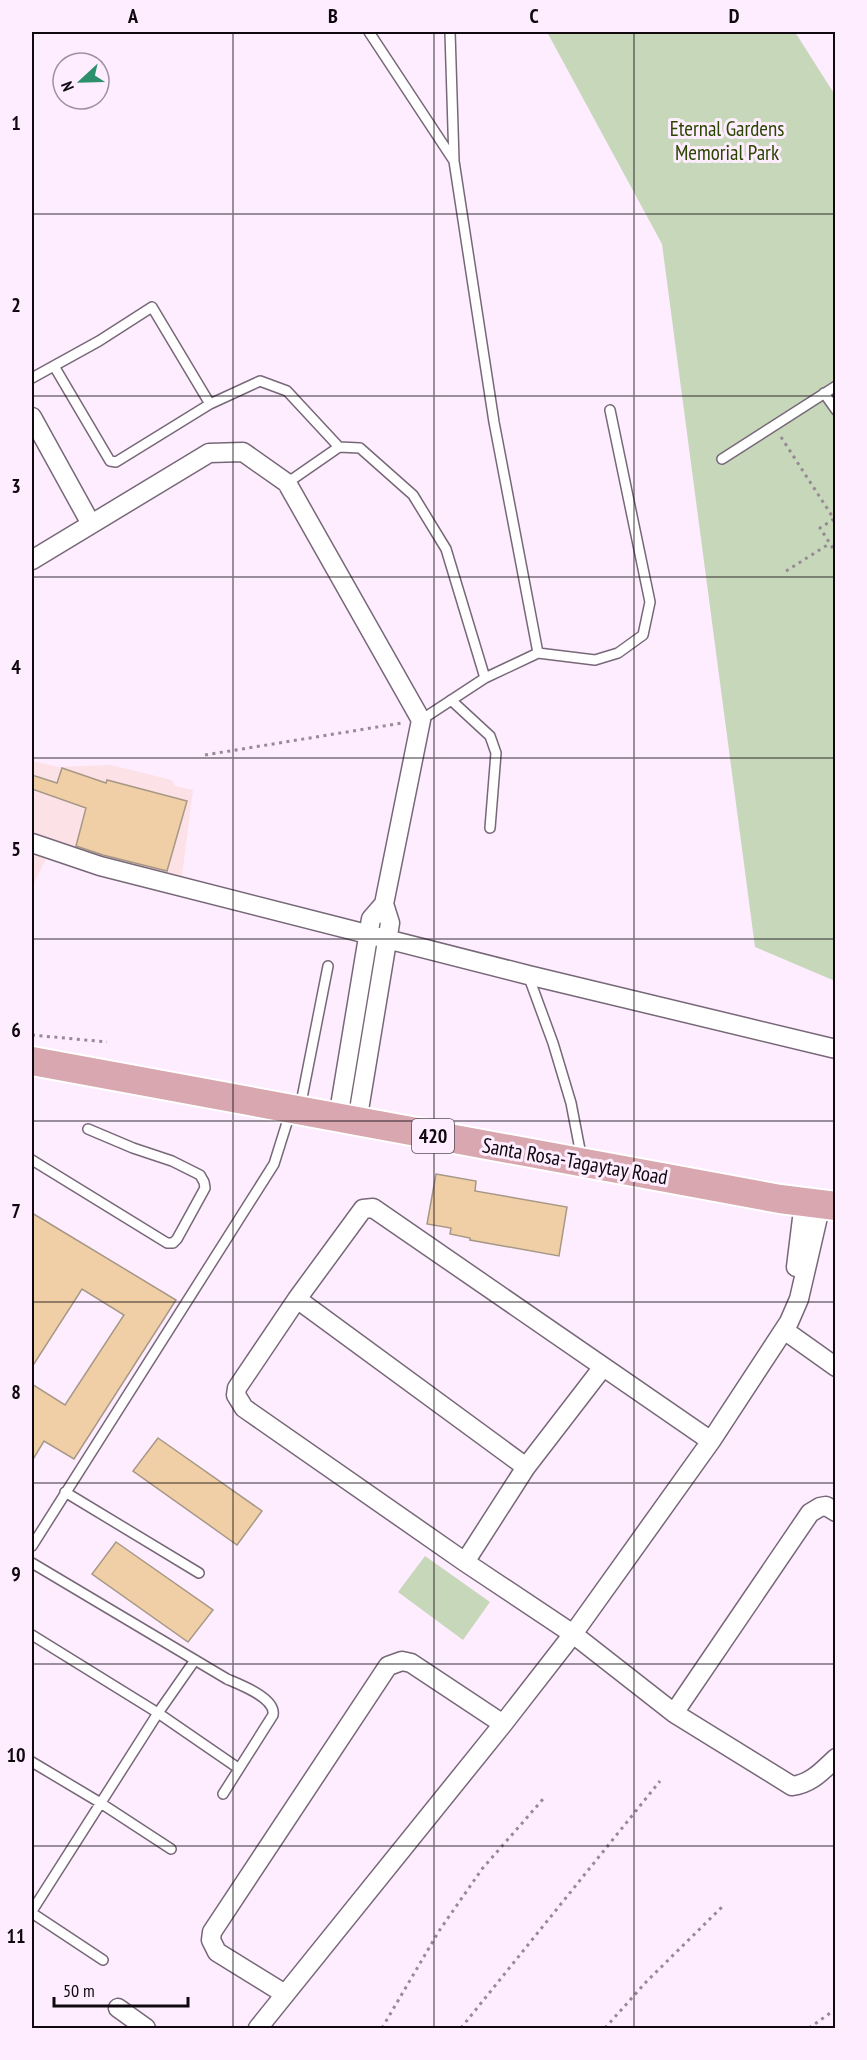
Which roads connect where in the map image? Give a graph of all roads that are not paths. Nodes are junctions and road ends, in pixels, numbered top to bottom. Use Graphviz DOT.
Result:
graph roads {
  1 [pos="369,32"];
  2 [pos="450,32"];
  3 [pos="454,161"];
  4 [pos="54,366"];
  5 [pos="32,378"];
  6 [pos="836,386"];
  7 [pos="824,393"];
  8 [pos="210,404"];
  9 [pos="610,410"];
  10 [pos="836,410"];
  11 [pos="32,417"];
  12 [pos="339,447"];
  13 [pos="722,459"];
  14 [pos="287,483"];
  15 [pos="92,524"];
  16 [pos="32,560"];
  17 [pos="538,653"];
  18 [pos="485,678"];
  19 [pos="451,700"];
  20 [pos="421,720"];
  21 [pos="490,828"];
  22 [pos="32,843"];
  23 [pos="384,904"];
  24 [pos="368,934"];
  25 [pos="388,939"];
  26 [pos="328,966"];
  27 [pos="528,975"];
  28 [pos="836,1049"];
  29 [pos="32,1061"];
  30 [pos="295,1111"];
  31 [pos="347,1120"];
  32 [pos="88,1129"];
  33 [pos="32,1160"];
  34 [pos="582,1162"];
  35 [pos="820,1204"];
  36 [pos="297,1299"];
  37 [pos="784,1330"];
  38 [pos="603,1366"];
  39 [pos="836,1367"];
  40 [pos="711,1441"];
  41 [pos="526,1467"];
  42 [pos="65,1492"];
  43 [pos="836,1512"];
  44 [pos="32,1546"];
  45 [pos="465,1562"];
  46 [pos="32,1563"];
  47 [pos="199,1573"];
  48 [pos="573,1634"];
  49 [pos="32,1635"];
  50 [pos="195,1660"];
  51 [pos="158,1713"];
  52 [pos="674,1713"];
  53 [pos="503,1724"];
  54 [pos="836,1758"];
  55 [pos="32,1762"];
  56 [pos="238,1768"];
  57 [pos="223,1794"];
  58 [pos="99,1802"];
  59 [pos="171,1849"];
  60 [pos="32,1912"];
  61 [pos="103,1960"];
  62 [pos="285,1995"];
  63 [pos="118,2008"];
  64 [pos="146,2028"];
  65 [pos="258,2028"];
  1 -- 3 [label="lane"];
  2 -- 3 [label="lane"];
  3 -- 17 [label="lane"];
  4 -- 5 [label="lane"];
  4 -- 8 [label="lane"];
  4 -- 8 [label="lane"];
  6 -- 7 [label="lane"];
  7 -- 10 [label="lane"];
  7 -- 13 [label="lane"];
  8 -- 12 [label="lane"];
  9 -- 17 [label="lane"];
  11 -- 15 [label="street"];
  12 -- 14 [label="lane"];
  12 -- 18 [label="lane"];
  14 -- 15 [label="street"];
  14 -- 20 [label="street"];
  15 -- 16 [label="street"];
  17 -- 18 [label="lane"];
  18 -- 19 [label="lane"];
  19 -- 20 [label="lane"];
  19 -- 21 [label="lane"];
  20 -- 23 [label="street"];
  22 -- 24 [label="street"];
  23 -- 24 [label="street"];
  23 -- 25 [label="street"];
  24 -- 25 [label="street"];
  24 -- 31 [label="street"];
  25 -- 27 [label="street"];
  25 -- 31 [label="street"];
  26 -- 30 [label="lane"];
  27 -- 28 [label="street"];
  27 -- 34 [label="lane"];
  29 -- 30 [label="main road, Santa Rosa-Tagaytay Road / 420"];
  30 -- 31 [label="main road, Santa Rosa-Tagaytay Road / 420"];
  30 -- 42 [label="lane"];
  31 -- 34 [label="main road, Santa Rosa-Tagaytay Road / 420"];
  32 -- 33 [label="lane"];
  34 -- 35 [label="main road, Santa Rosa-Tagaytay Road / 420"];
  35 -- 37 [label="street"];
  36 -- 38 [label="street"];
  36 -- 41 [label="street"];
  36 -- 45 [label="street"];
  37 -- 39 [label="street"];
  37 -- 40 [label="street"];
  38 -- 40 [label="street"];
  38 -- 41 [label="street"];
  40 -- 48 [label="street"];
  41 -- 45 [label="street"];
  42 -- 44 [label="lane"];
  42 -- 47 [label="lane"];
  43 -- 52 [label="street"];
  45 -- 48 [label="street"];
  46 -- 50 [label="lane"];
  48 -- 52 [label="street"];
  48 -- 53 [label="street"];
  49 -- 51 [label="lane"];
  50 -- 51 [label="lane"];
  50 -- 56 [label="lane"];
  51 -- 56 [label="lane"];
  51 -- 58 [label="lane"];
  52 -- 54 [label="street"];
  53 -- 62 [label="street"];
  53 -- 62 [label="street"];
  55 -- 58 [label="lane"];
  56 -- 57 [label="lane"];
  58 -- 59 [label="lane"];
  58 -- 60 [label="lane"];
  60 -- 61 [label="lane"];
  62 -- 65 [label="street"];
  63 -- 64 [label="street"];
}
